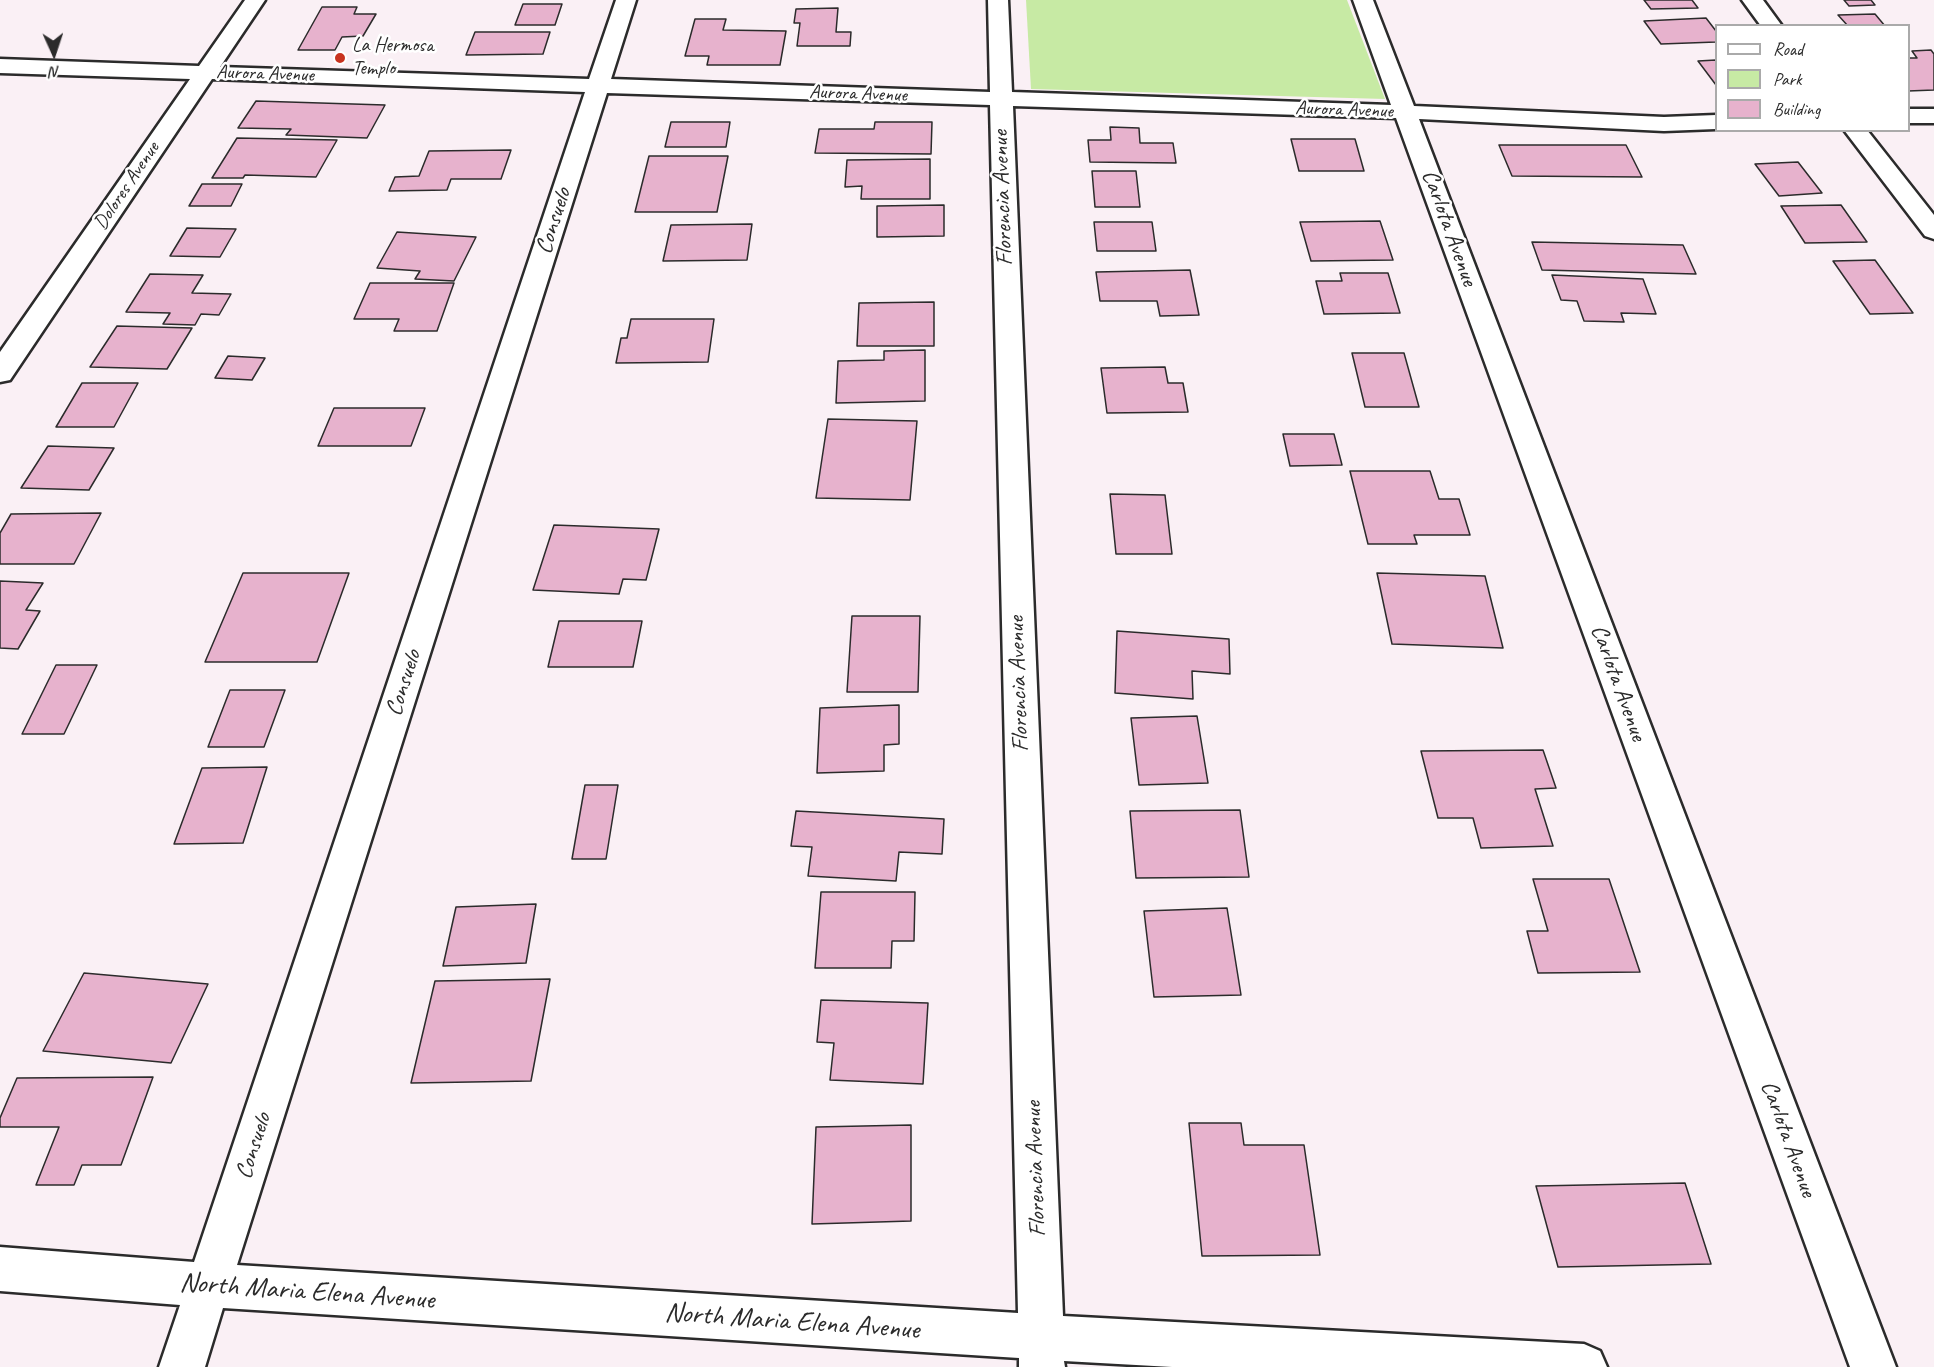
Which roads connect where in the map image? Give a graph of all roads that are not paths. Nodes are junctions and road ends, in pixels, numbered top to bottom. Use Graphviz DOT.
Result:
graph roads {
  1 [pos="255,0"];
  2 [pos="626,0"];
  3 [pos="998,0"];
  4 [pos="1363,0"];
  5 [pos="1752,0"];
  6 [pos="1770,24"];
  7 [pos="0,66"];
  8 [pos="205,72"];
  9 [pos="598,86"];
  10 [pos="1000,98"];
  11 [pos="1405,112"];
  12 [pos="1910,116"];
  13 [pos="1934,116"];
  14 [pos="1715,123"];
  15 [pos="1857,132"];
  16 [pos="1934,231"];
  17 [pos="0,373"];
  18 [pos="0,1269"];
  19 [pos="209,1286"];
  20 [pos="1042,1352"];
  21 [pos="182,1367"];
  22 [pos="1584,1367"];
  23 [pos="1873,1367"];
  1 -- 8 [label="street, Dolores Avenue"];
  2 -- 9 [label="street, Consuelo"];
  3 -- 10 [label="street, Florencia Avenue"];
  4 -- 11 [label="street, Carlota Avenue"];
  5 -- 6 [label="street"];
  7 -- 8 [label="street, Aurora Avenue"];
  8 -- 9 [label="street, Aurora Avenue"];
  8 -- 17 [label="street, Dolores Avenue"];
  9 -- 10 [label="street, Aurora Avenue"];
  9 -- 19 [label="street, Consuelo"];
  10 -- 11 [label="street, Aurora Avenue"];
  10 -- 20 [label="street, Florencia Avenue"];
  11 -- 14 [label="street, Aurora Avenue"];
  11 -- 23 [label="street, Carlota Avenue"];
  12 -- 13 [label="street"];
  15 -- 16 [label="street"];
  18 -- 19 [label="street, North Maria Elena Avenue"];
  19 -- 20 [label="street, North Maria Elena Avenue"];
  19 -- 21 [label="street, Consuelo"];
  20 -- 22 [label="street, North Maria Elena Avenue"];
}
